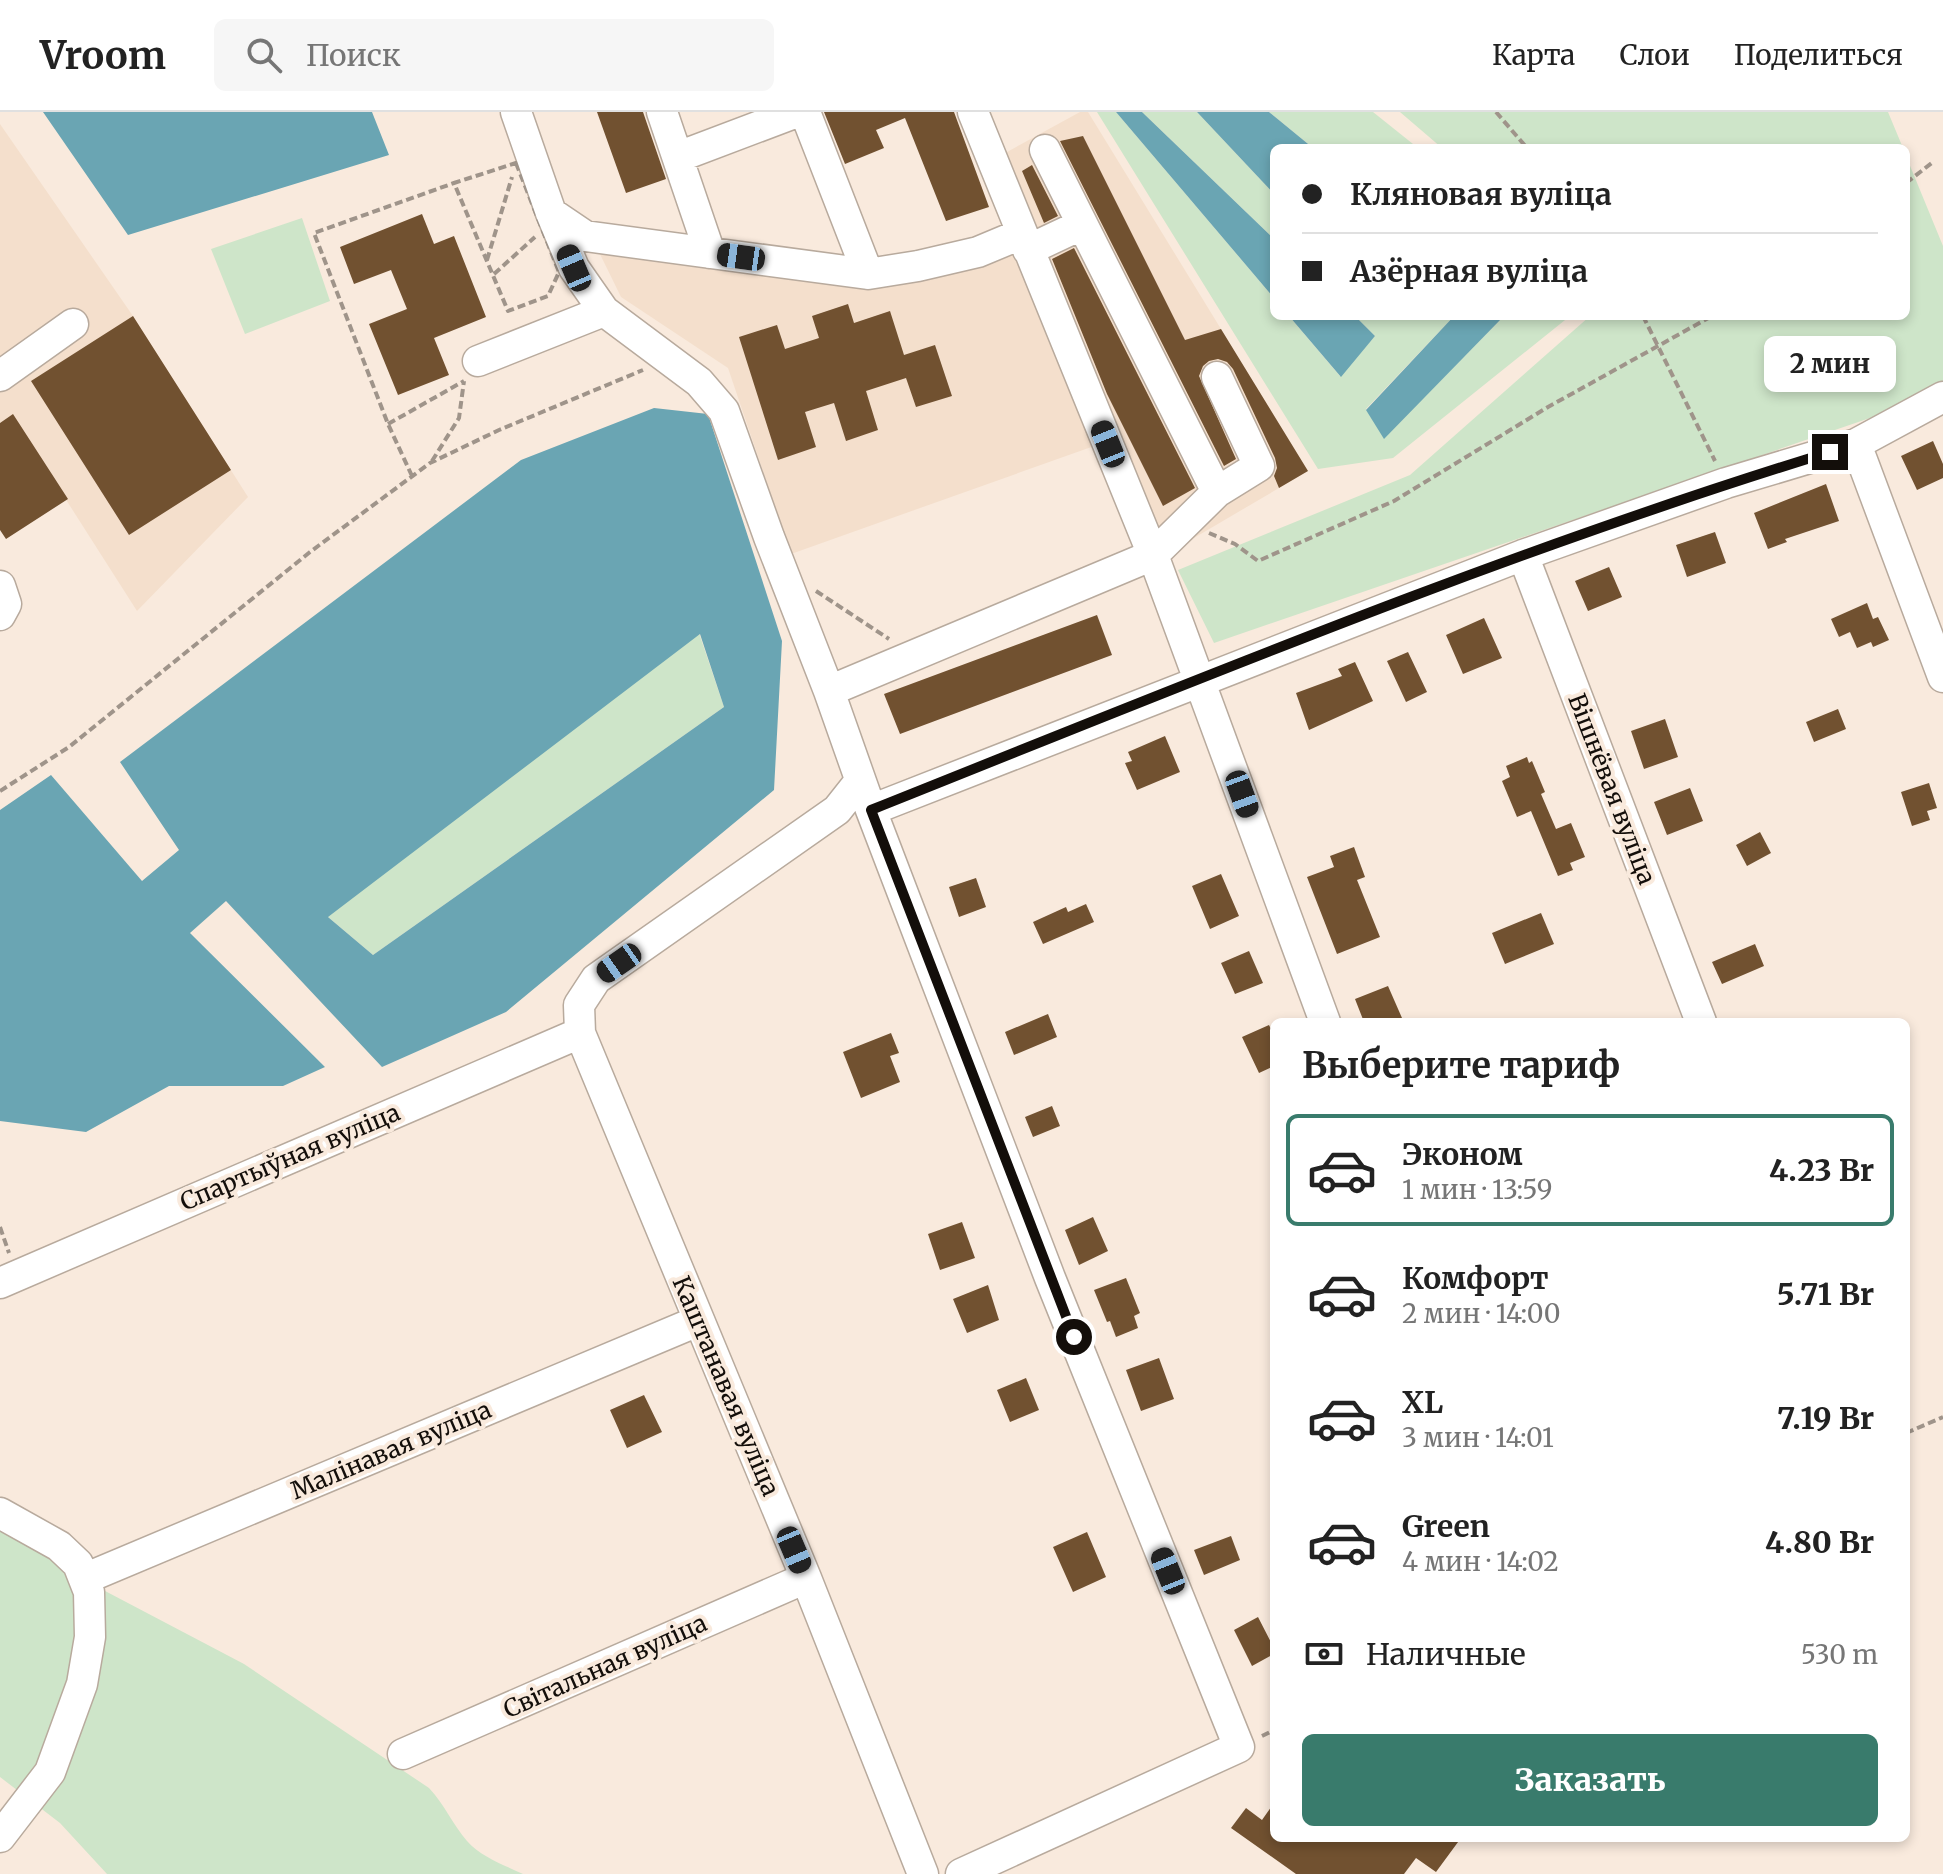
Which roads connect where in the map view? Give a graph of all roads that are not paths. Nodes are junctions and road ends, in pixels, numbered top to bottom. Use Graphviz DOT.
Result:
graph roads {
  1 [pos="516,112"];
  2 [pos="662,112"];
  3 [pos="797,112"];
  4 [pos="805,112"];
  5 [pos="973,112"];
  6 [pos="1045,150"];
  7 [pos="678,157"];
  8 [pos="547,221"];
  9 [pos="1081,225"];
  10 [pos="1025,242"];
  11 [pos="710,253"];
  12 [pos="868,274"];
  13 [pos="604,311"];
  14 [pos="73,324"];
  15 [pos="473,374"];
  16 [pos="0,376"];
  17 [pos="1217,377"];
  18 [pos="1943,397"];
  19 [pos="1856,444"];
  20 [pos="1217,492"];
  21 [pos="1153,555"];
  22 [pos="1523,555"];
  23 [pos="0,586"];
  24 [pos="0,615"];
  25 [pos="1943,677"];
  26 [pos="1200,680"];
  27 [pos="829,691"];
  28 [pos="860,781"];
  29 [pos="871,810"];
  30 [pos="1324,1018"];
  31 [pos="1699,1018"];
  32 [pos="580,1033"];
  33 [pos="0,1283"];
  34 [pos="698,1321"];
  35 [pos="0,1513"];
  36 [pos="806,1578"];
  37 [pos="84,1579"];
  38 [pos="403,1754"];
  39 [pos="0,1837"];
  40 [pos="923,1874"];
  41 [pos="961,1874"];
  1 -- 8 [label="street"];
  2 -- 7 [label="street"];
  3 -- 7 [label="street"];
  4 -- 12 [label="street"];
  5 -- 10 [label="street"];
  6 -- 9 [label="street"];
  7 -- 11 [label="street"];
  8 -- 11 [label="street"];
  8 -- 13 [label="street"];
  9 -- 10 [label="street"];
  9 -- 20 [label="street"];
  10 -- 12 [label="street"];
  10 -- 21 [label="street"];
  11 -- 12 [label="street"];
  13 -- 15 [label="street"];
  13 -- 27 [label="street"];
  14 -- 16 [label="street"];
  17 -- 20 [label="street"];
  18 -- 19 [label="street"];
  19 -- 22 [label="street"];
  19 -- 25 [label="street"];
  20 -- 21 [label="street"];
  21 -- 26 [label="street"];
  21 -- 27 [label="street"];
  22 -- 26 [label="street"];
  22 -- 31 [label="street, Вішнёвая вуліца"];
  23 -- 24 [label="street"];
  26 -- 29 [label="street"];
  26 -- 30 [label="street"];
  27 -- 28 [label="street"];
  28 -- 29 [label="street"];
  28 -- 32 [label="street"];
  29 -- 41 [label="street"];
  32 -- 33 [label="street, Спартыўная вуліца"];
  32 -- 34 [label="street, Каштанавая вуліца"];
  34 -- 36 [label="street, Каштанавая вуліца"];
  34 -- 37 [label="street, Малінавая вуліца"];
  35 -- 37 [label="street"];
  36 -- 38 [label="street, Світальная вуліца"];
  36 -- 40 [label="street, Каштанавая вуліца"];
  37 -- 39 [label="street"];
}
